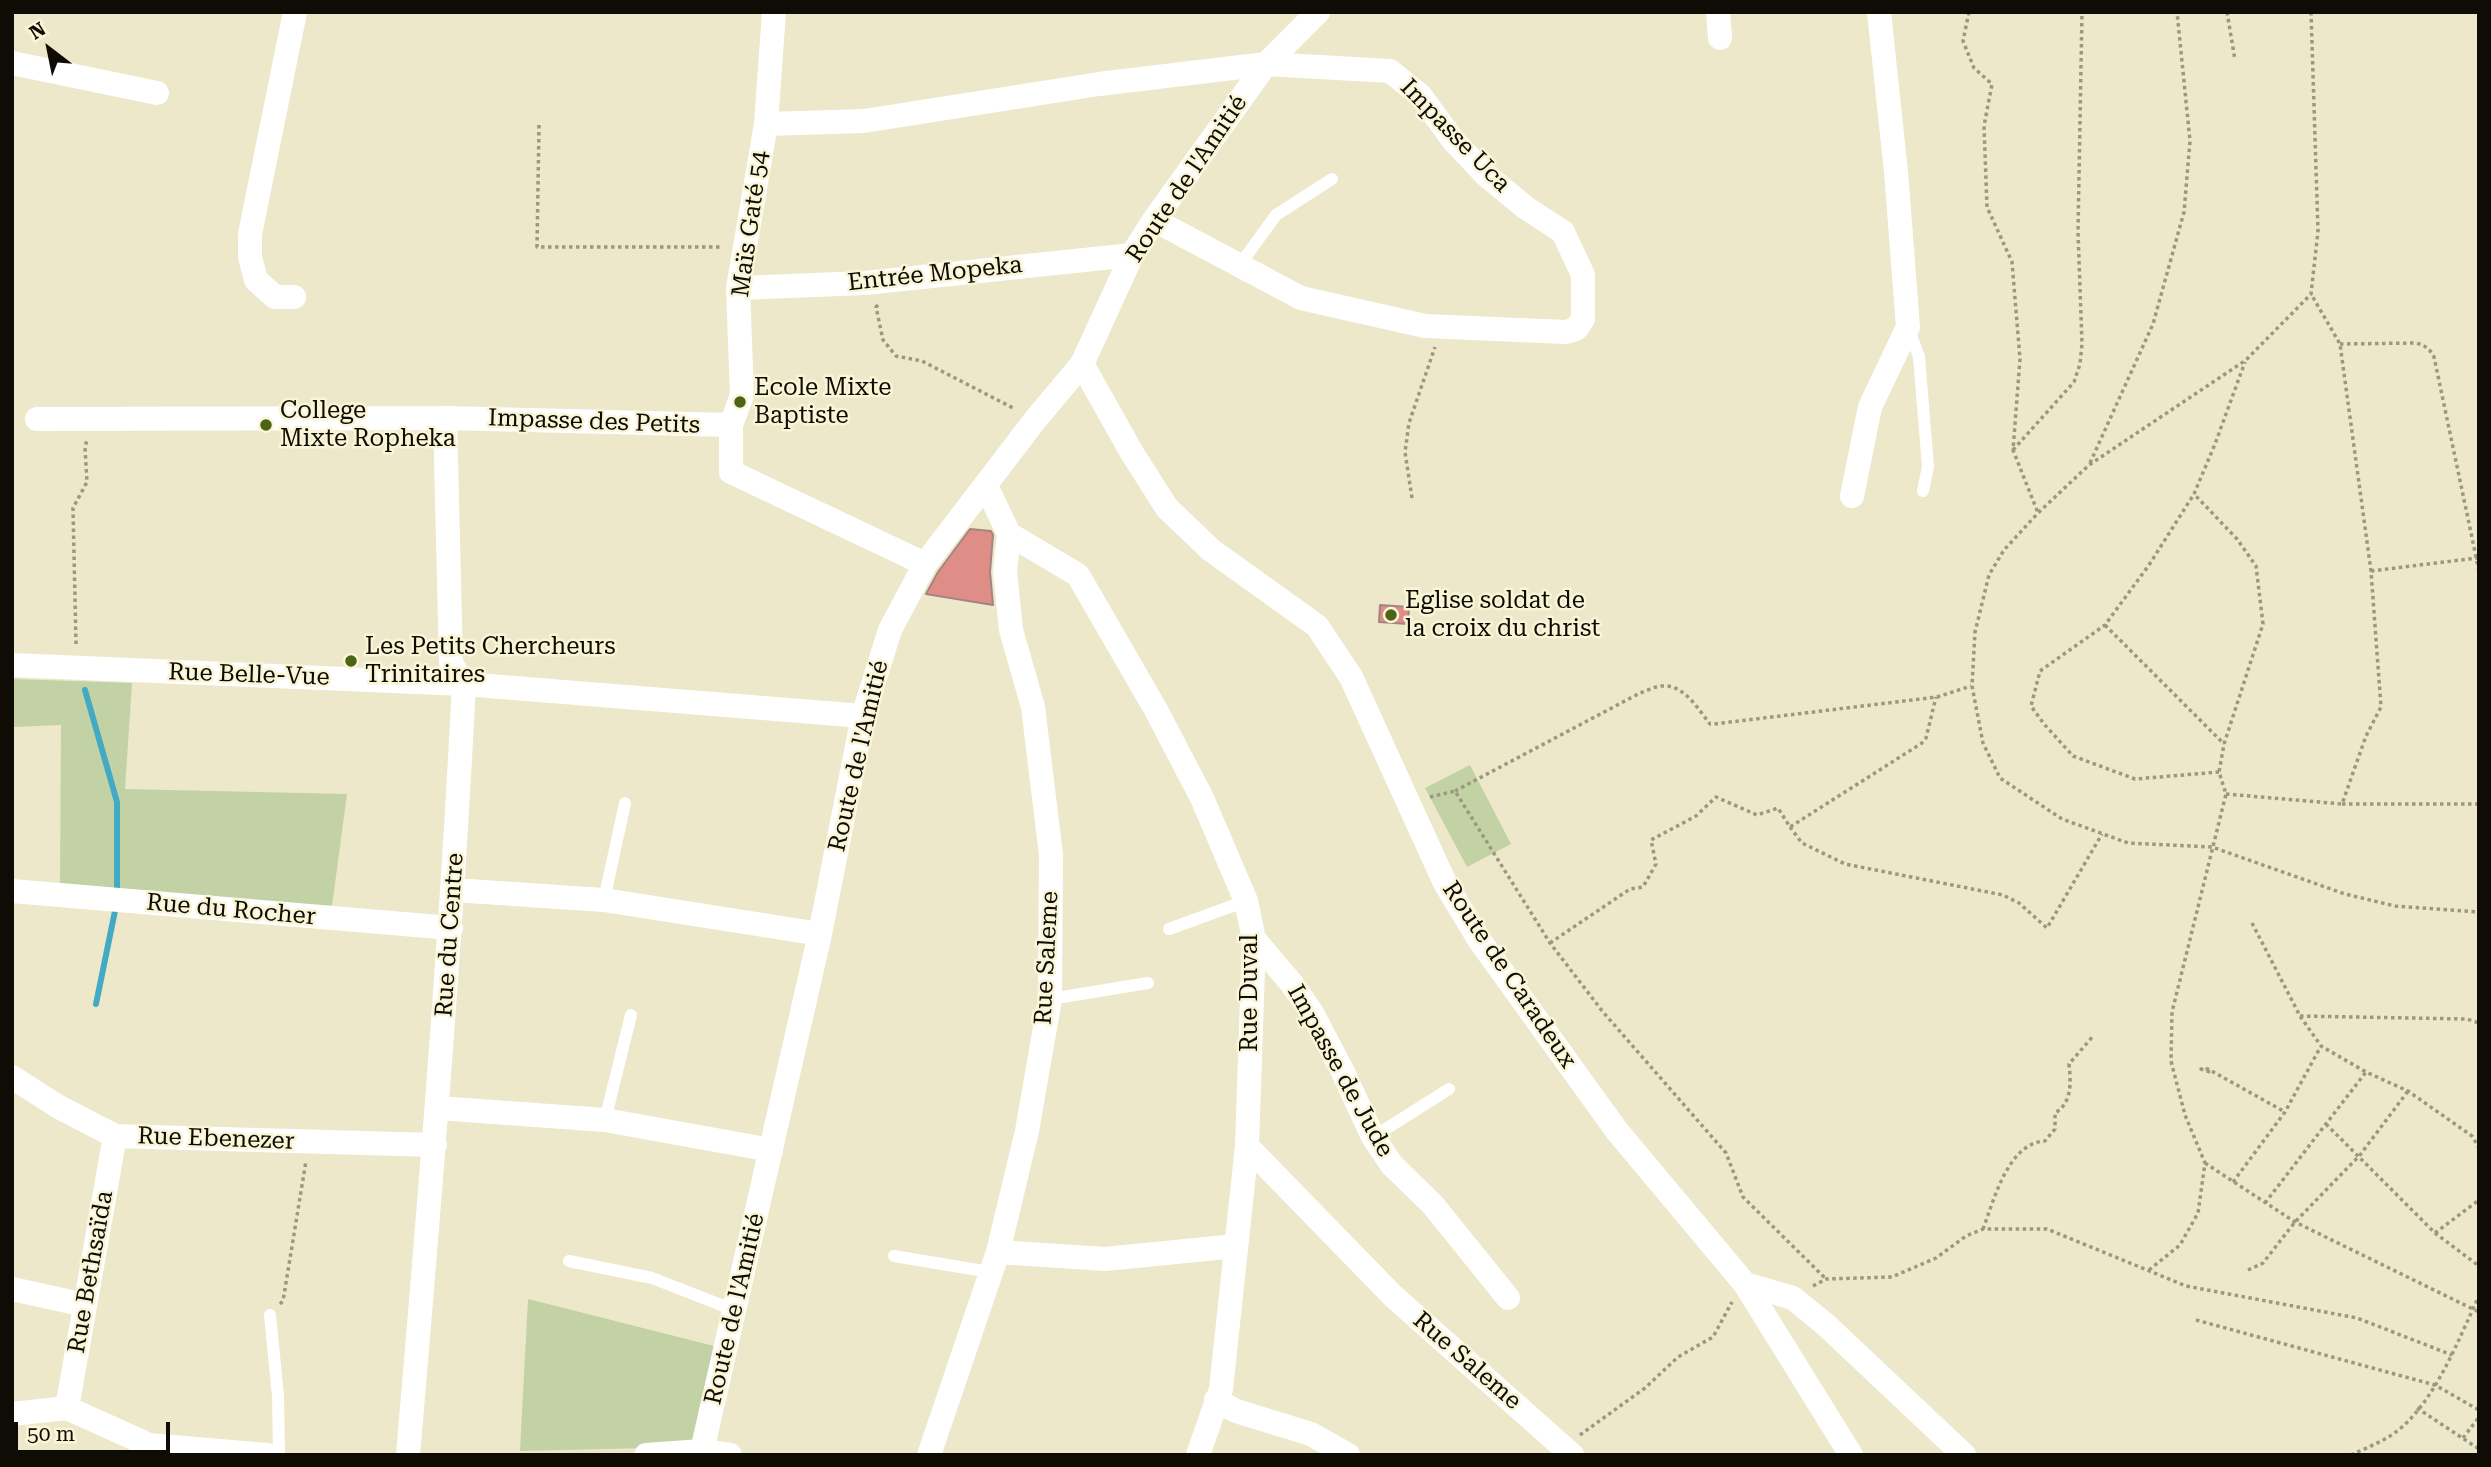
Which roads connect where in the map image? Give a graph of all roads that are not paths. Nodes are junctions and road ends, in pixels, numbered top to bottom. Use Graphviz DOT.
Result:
graph roads {
  1 [pos="295,12"];
  2 [pos="774,12"];
  3 [pos="1318,12"];
  4 [pos="1718,12"];
  5 [pos="1879,12"];
  6 [pos="1720,38"];
  7 [pos="12,63"];
  8 [pos="1266,64"];
  9 [pos="157,93"];
  10 [pos="766,124"];
  11 [pos="1332,179"];
  12 [pos="1154,220"];
  13 [pos="1132,255"];
  14 [pos="1239,267"];
  15 [pos="738,288"];
  16 [pos="294,297"];
  17 [pos="1908,327"];
  18 [pos="1082,364"];
  19 [pos="445,418"];
  20 [pos="37,419"];
  21 [pos="731,425"];
  22 [pos="986,486"];
  23 [pos="1923,491"];
  24 [pos="1852,495"];
  25 [pos="1009,534"];
  26 [pos="925,564"];
  27 [pos="12,665"];
  28 [pos="464,684"];
  29 [pos="863,716"];
  30 [pos="625,803"];
  31 [pos="453,890"];
  32 [pos="12,891"];
  33 [pos="604,900"];
  34 [pos="1246,901"];
  35 [pos="451,928"];
  36 [pos="1169,929"];
  37 [pos="820,933"];
  38 [pos="1254,939"];
  39 [pos="1148,983"];
  40 [pos="1050,999"];
  41 [pos="631,1015"];
  42 [pos="12,1077"];
  43 [pos="1449,1089"];
  44 [pos="438,1108"];
  45 [pos="606,1120"];
  46 [pos="115,1136"];
  47 [pos="1373,1137"];
  48 [pos="435,1145"];
  49 [pos="1247,1146"];
  50 [pos="771,1150"];
  51 [pos="1236,1246"];
  52 [pos="894,1256"];
  53 [pos="569,1261"];
  54 [pos="994,1262"];
  55 [pos="1745,1284"];
  56 [pos="12,1289"];
  57 [pos="1508,1298"];
  58 [pos="85,1305"];
  59 [pos="734,1310"];
  60 [pos="270,1315"];
  61 [pos="1216,1400"];
  62 [pos="66,1408"];
  63 [pos="12,1414"];
  64 [pos="1568,1451"];
  65 [pos="701,1453"];
  66 [pos="265,1455"];
  67 [pos="408,1455"];
  68 [pos="646,1455"];
  69 [pos="730,1455"];
  70 [pos="929,1455"];
  71 [pos="1198,1455"];
  72 [pos="1348,1455"];
  73 [pos="1851,1455"];
  74 [pos="1964,1455"];
  1 -- 16 [label="street"];
  2 -- 10 [label="street, Maïs Gaté 54"];
  3 -- 8 [label="street, Route de l'Amitié"];
  4 -- 6 [label="street"];
  5 -- 17 [label="street"];
  7 -- 9 [label="street"];
  8 -- 10 [label="street"];
  8 -- 12 [label="street, Route de l'Amitié"];
  8 -- 14 [label="street, Impasse Uca"];
  10 -- 15 [label="street, Maïs Gaté 54"];
  11 -- 14 [label="lane"];
  12 -- 13 [label="street, Route de l'Amitié"];
  12 -- 14 [label="street"];
  13 -- 15 [label="street, Entrée Mopeka"];
  13 -- 18 [label="street, Route de l'Amitié"];
  15 -- 21 [label="street, Maïs Gaté 54"];
  17 -- 23 [label="lane"];
  17 -- 24 [label="street"];
  18 -- 22 [label="street, Route de l'Amitié"];
  18 -- 55 [label="street, Route de Caradeux"];
  19 -- 20 [label="street, Impasse des Petits"];
  19 -- 21 [label="street, Impasse des Petits"];
  19 -- 28 [label="street, Rue du Centre"];
  21 -- 26 [label="street, Maïs Gaté 54"];
  22 -- 25 [label="street"];
  22 -- 26 [label="street, Route de l'Amitié"];
  25 -- 34 [label="street, Rue Duval"];
  25 -- 40 [label="street, Rue Saleme"];
  26 -- 29 [label="street, Route de l'Amitié"];
  27 -- 28 [label="street, Rue Belle-Vue"];
  28 -- 29 [label="street, Rue Belle-Vue"];
  28 -- 31 [label="street, Rue du Centre"];
  29 -- 37 [label="street, Route de l'Amitié"];
  30 -- 33 [label="lane"];
  31 -- 33 [label="street"];
  31 -- 35 [label="street, Rue du Centre"];
  32 -- 35 [label="street, Rue du Rocher"];
  33 -- 37 [label="street"];
  34 -- 36 [label="lane"];
  34 -- 38 [label="street, Rue Duval"];
  35 -- 44 [label="street, Rue du Centre"];
  37 -- 50 [label="street, Route de l'Amitié"];
  38 -- 47 [label="street, Impasse de Jude"];
  38 -- 49 [label="street, Rue Duval"];
  39 -- 40 [label="lane"];
  40 -- 54 [label="street, Rue Saleme"];
  41 -- 45 [label="lane"];
  42 -- 46 [label="street, Rue Ebenezer"];
  43 -- 47 [label="lane"];
  44 -- 45 [label="street"];
  44 -- 48 [label="street, Rue du Centre"];
  45 -- 50 [label="street"];
  46 -- 48 [label="street, Rue Ebenezer"];
  46 -- 58 [label="street, Rue Bethsaïda"];
  47 -- 57 [label="street, Impasse de Jude"];
  48 -- 67 [label="street, Rue du Centre"];
  49 -- 51 [label="street, Rue Duval"];
  49 -- 64 [label="street, Rue Saleme"];
  50 -- 59 [label="street, Route de l'Amitié"];
  51 -- 54 [label="street"];
  51 -- 61 [label="street, Rue Duval"];
  52 -- 54 [label="lane"];
  53 -- 59 [label="lane"];
  54 -- 70 [label="street, Rue Saleme"];
  55 -- 73 [label="street, Route de Caradeux"];
  55 -- 74 [label="street"];
  56 -- 58 [label="street"];
  58 -- 62 [label="street, Rue Bethsaïda"];
  59 -- 65 [label="street, Route de l'Amitié"];
  60 -- 66 [label="lane"];
  61 -- 71 [label="street, Rue Duval"];
  61 -- 72 [label="street"];
  62 -- 63 [label="street"];
  62 -- 66 [label="street"];
  65 -- 68 [label="street"];
  65 -- 69 [label="street"];
}
